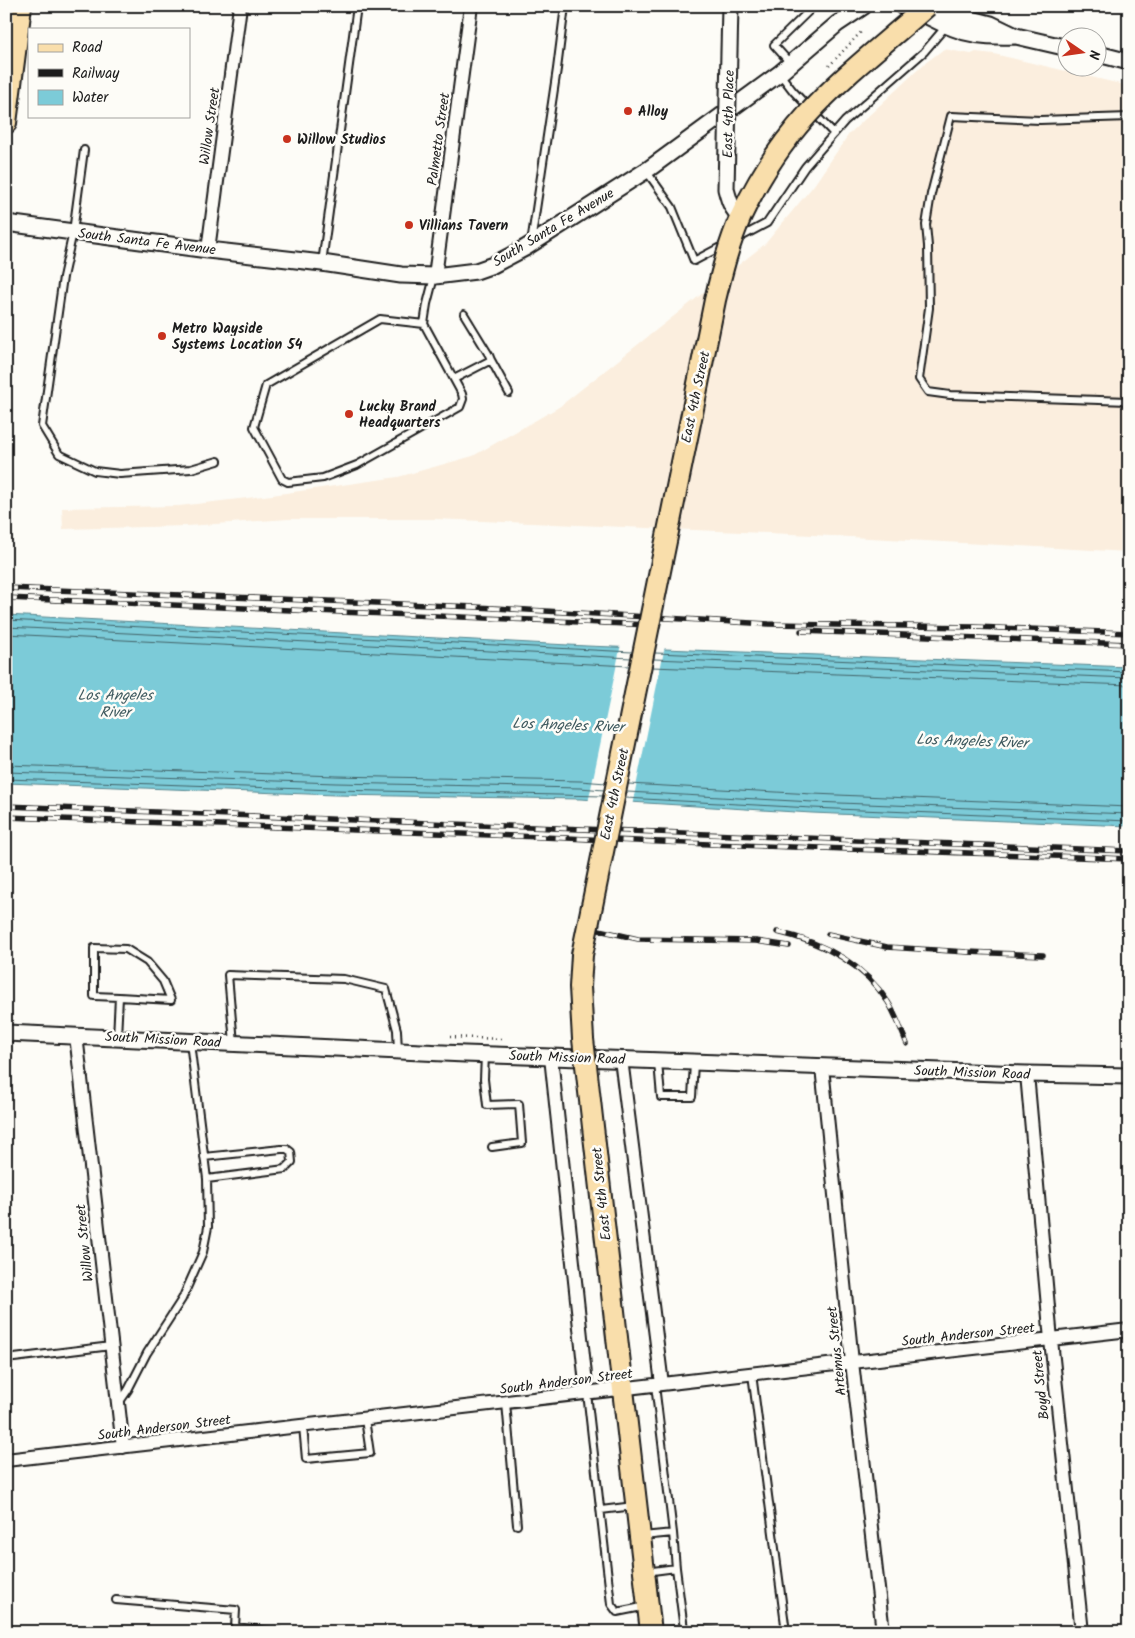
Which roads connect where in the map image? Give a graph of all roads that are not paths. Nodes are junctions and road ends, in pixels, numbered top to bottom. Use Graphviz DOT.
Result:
graph roads {
  1 [pos="21,6"];
  2 [pos="240,6"];
  3 [pos="357,6"];
  4 [pos="471,6"];
  5 [pos="565,6"];
  6 [pos="730,6"];
  7 [pos="814,6"];
  8 [pos="864,6"];
  9 [pos="916,8"];
  10 [pos="947,25"];
  11 [pos="1016,36"];
  12 [pos="1058,46"];
  13 [pos="1108,57"];
  14 [pos="1129,62"];
  15 [pos="785,68"];
  16 [pos="1129,117"];
  17 [pos="6,123"];
  18 [pos="834,134"];
  19 [pos="84,150"];
  20 [pos="646,170"];
  21 [pos="741,217"];
  22 [pos="6,222"];
  23 [pos="73,232"];
  24 [pos="531,244"];
  25 [pos="208,250"];
  26 [pos="322,262"];
  27 [pos="435,276"];
  28 [pos="464,314"];
  29 [pos="424,324"];
  30 [pos="491,360"];
  31 [pos="454,379"];
  32 [pos="508,393"];
  33 [pos="1129,401"];
  34 [pos="218,461"];
  35 [pos="119,997"];
  36 [pos="6,1033"];
  37 [pos="76,1035"];
  38 [pos="117,1037"];
  39 [pos="190,1040"];
  40 [pos="234,1043"];
  41 [pos="398,1051"];
  42 [pos="485,1054"];
  43 [pos="551,1057"];
  44 [pos="620,1059"];
  45 [pos="658,1061"];
  46 [pos="694,1062"];
  47 [pos="822,1067"];
  48 [pos="1027,1074"];
  49 [pos="1129,1076"];
  50 [pos="492,1147"];
  51 [pos="204,1157"];
  52 [pos="207,1179"];
  53 [pos="1129,1330"];
  54 [pos="1050,1340"];
  55 [pos="111,1346"];
  56 [pos="6,1360"];
  57 [pos="852,1362"];
  58 [pos="752,1374"];
  59 [pos="659,1385"];
  60 [pos="623,1390"];
  61 [pos="587,1393"];
  62 [pos="506,1403"];
  63 [pos="118,1404"];
  64 [pos="365,1419"];
  65 [pos="303,1426"];
  66 [pos="123,1447"];
  67 [pos="6,1460"];
  68 [pos="636,1506"];
  69 [pos="600,1510"];
  70 [pos="516,1525"];
  71 [pos="673,1533"];
  72 [pos="640,1536"];
  73 [pos="676,1568"];
  74 [pos="644,1572"];
  75 [pos="116,1600"];
  76 [pos="648,1606"];
  77 [pos="684,1628"];
  78 [pos="234,1629"];
  79 [pos="279,1632"];
  80 [pos="651,1632"];
  81 [pos="726,1632"];
  82 [pos="786,1632"];
  83 [pos="883,1632"];
  84 [pos="1082,1632"];
  1 -- 17 [label="main road"];
  2 -- 25 [label="street, Willow Street"];
  3 -- 26 [label="lane"];
  4 -- 27 [label="street, Palmetto Street"];
  5 -- 24 [label="lane"];
  6 -- 21 [label="street, East 4th Place, bridge"];
  7 -- 15 [label="lane"];
  8 -- 15 [label="street, South Santa Fe Avenue"];
  9 -- 10 [label="street"];
  9 -- 11 [label="street"];
  9 -- 21 [label="main road, East 4th Street, bridge"];
  10 -- 11 [label="street"];
  10 -- 18 [label="lane"];
  11 -- 12 [label="street"];
  13 -- 14 [label="street"];
  15 -- 18 [label="lane"];
  15 -- 20 [label="street, South Santa Fe Avenue"];
  16 -- 33 [label="lane"];
  18 -- 20 [label="lane"];
  19 -- 23 [label="lane"];
  20 -- 24 [label="street, South Santa Fe Avenue"];
  21 -- 60 [label="main road, East 4th Street, bridge"];
  22 -- 23 [label="street, South Santa Fe Avenue"];
  23 -- 25 [label="street, South Santa Fe Avenue"];
  23 -- 34 [label="lane"];
  24 -- 27 [label="street, South Santa Fe Avenue"];
  25 -- 26 [label="street, South Santa Fe Avenue"];
  26 -- 27 [label="street, South Santa Fe Avenue"];
  27 -- 29 [label="lane"];
  28 -- 30 [label="lane"];
  29 -- 31 [label="lane"];
  29 -- 31 [label="lane"];
  30 -- 31 [label="lane"];
  30 -- 32 [label="lane"];
  35 -- 35 [label="lane"];
  35 -- 38 [label="lane"];
  36 -- 37 [label="street, South Mission Road"];
  37 -- 38 [label="street, South Mission Road"];
  37 -- 55 [label="street, Willow Street"];
  38 -- 39 [label="street, South Mission Road"];
  39 -- 40 [label="street, South Mission Road"];
  39 -- 51 [label="lane"];
  40 -- 41 [label="street, South Mission Road"];
  40 -- 41 [label="lane"];
  41 -- 42 [label="street, South Mission Road"];
  42 -- 43 [label="street, South Mission Road"];
  42 -- 50 [label="lane"];
  43 -- 44 [label="street, South Mission Road"];
  43 -- 61 [label="street"];
  44 -- 45 [label="street, South Mission Road"];
  44 -- 59 [label="street"];
  45 -- 46 [label="street, South Mission Road"];
  45 -- 46 [label="lane"];
  46 -- 47 [label="street, South Mission Road"];
  47 -- 48 [label="street, South Mission Road"];
  47 -- 57 [label="street, Artemus Street"];
  48 -- 49 [label="street, South Mission Road"];
  48 -- 54 [label="street, Boyd Street"];
  51 -- 52 [label="lane"];
  51 -- 52 [label="lane"];
  52 -- 63 [label="lane"];
  53 -- 54 [label="street, South Anderson Street"];
  54 -- 57 [label="street, South Anderson Street"];
  54 -- 84 [label="street, Boyd Street"];
  55 -- 56 [label="lane"];
  55 -- 63 [label="street, Willow Street"];
  57 -- 58 [label="street, South Anderson Street"];
  57 -- 83 [label="street, Artemus Street"];
  58 -- 59 [label="street, South Anderson Street"];
  58 -- 82 [label="lane"];
  59 -- 60 [label="street, South Anderson Street"];
  59 -- 71 [label="lane"];
  60 -- 61 [label="street, South Anderson Street"];
  60 -- 68 [label="main road, East 4th Street"];
  61 -- 62 [label="street, South Anderson Street"];
  61 -- 69 [label="lane"];
  62 -- 64 [label="street, South Anderson Street"];
  62 -- 70 [label="lane"];
  63 -- 66 [label="street, Willow Street"];
  64 -- 65 [label="street, South Anderson Street"];
  64 -- 65 [label="lane"];
  65 -- 66 [label="street, South Anderson Street"];
  66 -- 67 [label="street, South Anderson Street"];
  68 -- 69 [label="lane"];
  68 -- 72 [label="main road, East 4th Street"];
  69 -- 76 [label="lane"];
  71 -- 72 [label="lane"];
  71 -- 73 [label="lane"];
  72 -- 74 [label="main road, East 4th Street"];
  73 -- 74 [label="lane"];
  73 -- 77 [label="lane"];
  74 -- 76 [label="main road, East 4th Street"];
  75 -- 78 [label="lane"];
  76 -- 80 [label="main road, East 4th Street"];
  77 -- 80 [label="lane"];
  77 -- 81 [label="lane"];
  78 -- 79 [label="lane"];
}
